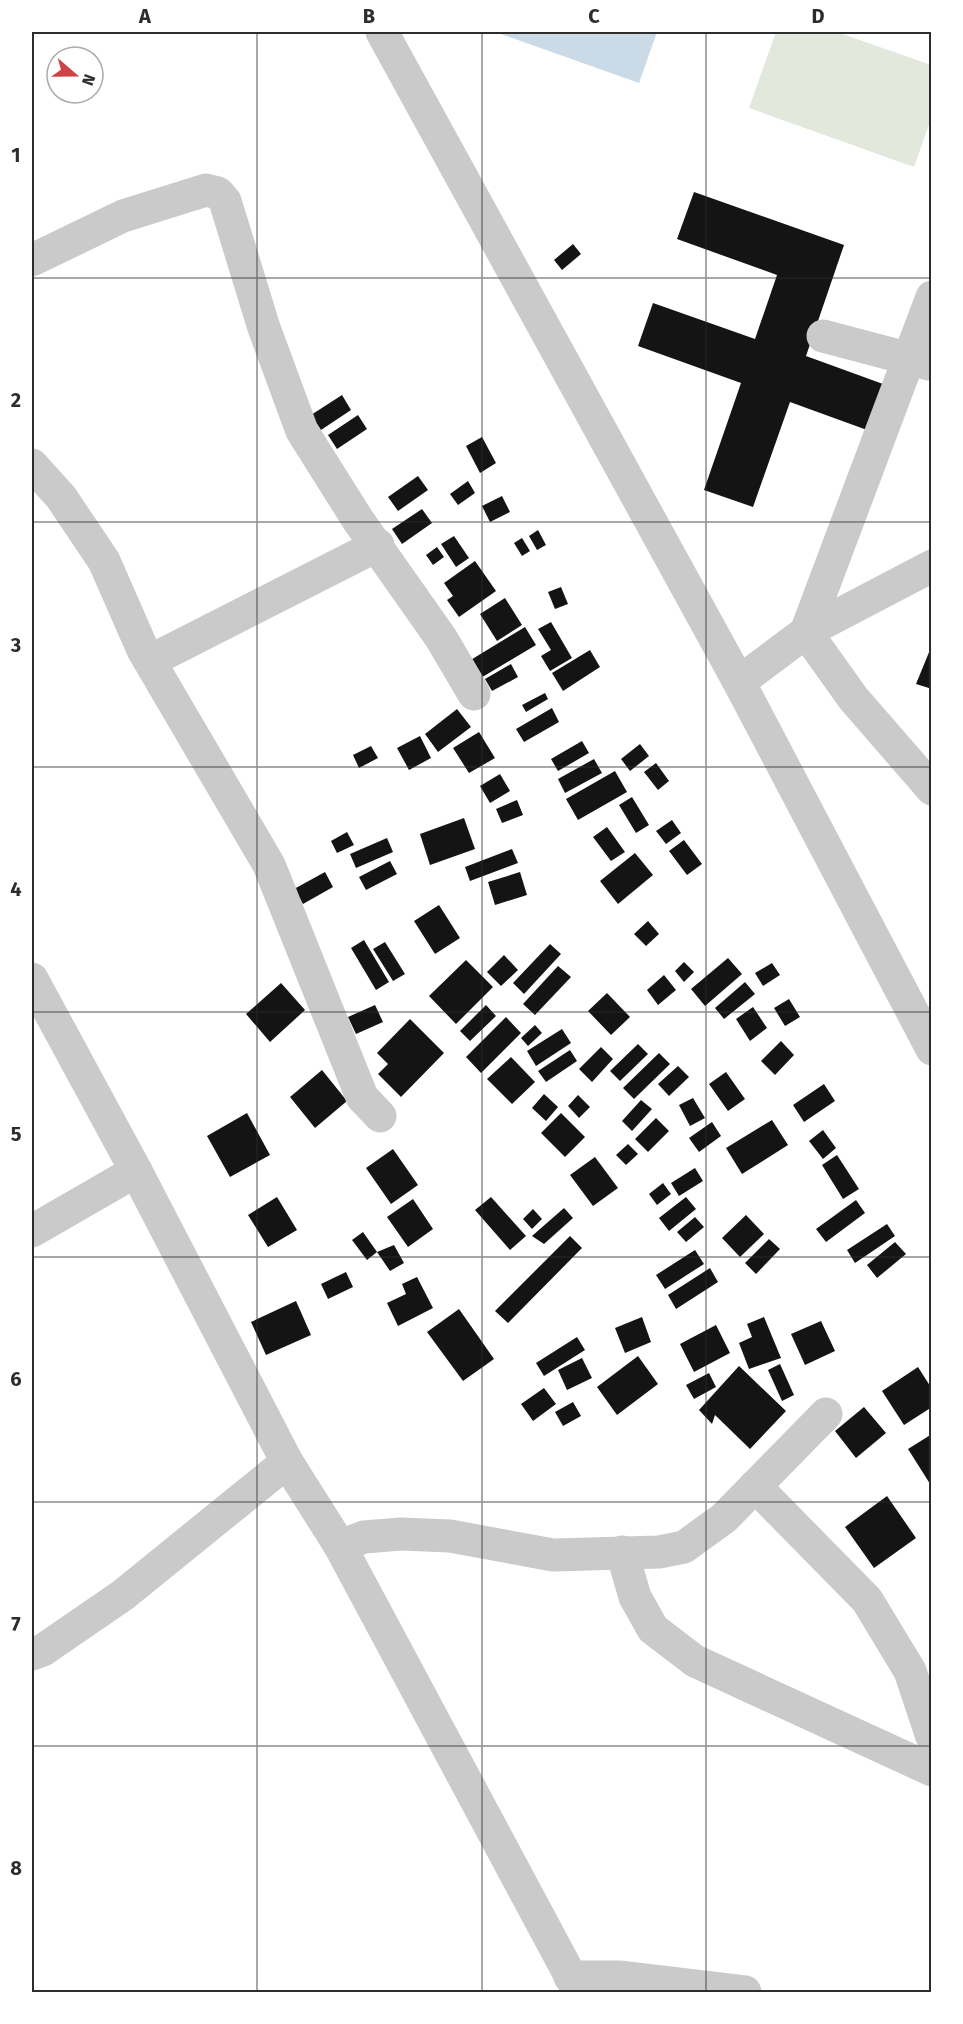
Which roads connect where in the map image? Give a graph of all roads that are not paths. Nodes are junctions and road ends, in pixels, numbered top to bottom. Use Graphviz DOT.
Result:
graph roads {
  1 [pos="382,32"];
  2 [pos="32,260"];
  3 [pos="932,297"];
  4 [pos="823,336"];
  5 [pos="920,363"];
  6 [pos="32,465"];
  7 [pos="378,545"];
  8 [pos="932,566"];
  9 [pos="806,632"];
  10 [pos="150,661"];
  11 [pos="739,682"];
  12 [pos="474,694"];
  13 [pos="932,789"];
  14 [pos="32,980"];
  15 [pos="932,1049"];
  16 [pos="380,1116"];
  17 [pos="136,1171"];
  18 [pos="32,1231"];
  19 [pos="825,1414"];
  20 [pos="287,1462"];
  21 [pos="755,1486"];
  22 [pos="340,1546"];
  23 [pos="622,1552"];
  24 [pos="32,1654"];
  25 [pos="932,1737"];
  26 [pos="932,1770"];
  27 [pos="574,1985"];
  28 [pos="745,1992"];
  1 -- 11 [label="street"];
  2 -- 7 [label="street"];
  3 -- 5 [label="street"];
  4 -- 5 [label="street"];
  5 -- 9 [label="street"];
  6 -- 10 [label="street"];
  7 -- 10 [label="street"];
  7 -- 12 [label="street"];
  8 -- 9 [label="street"];
  9 -- 11 [label="street"];
  9 -- 13 [label="street"];
  10 -- 16 [label="street"];
  11 -- 15 [label="street"];
  14 -- 17 [label="street"];
  17 -- 18 [label="street"];
  17 -- 20 [label="street"];
  19 -- 21 [label="street"];
  20 -- 22 [label="street"];
  20 -- 24 [label="street"];
  21 -- 23 [label="street"];
  21 -- 25 [label="street"];
  22 -- 23 [label="street"];
  22 -- 27 [label="street"];
  23 -- 26 [label="street"];
  27 -- 28 [label="street"];
}
